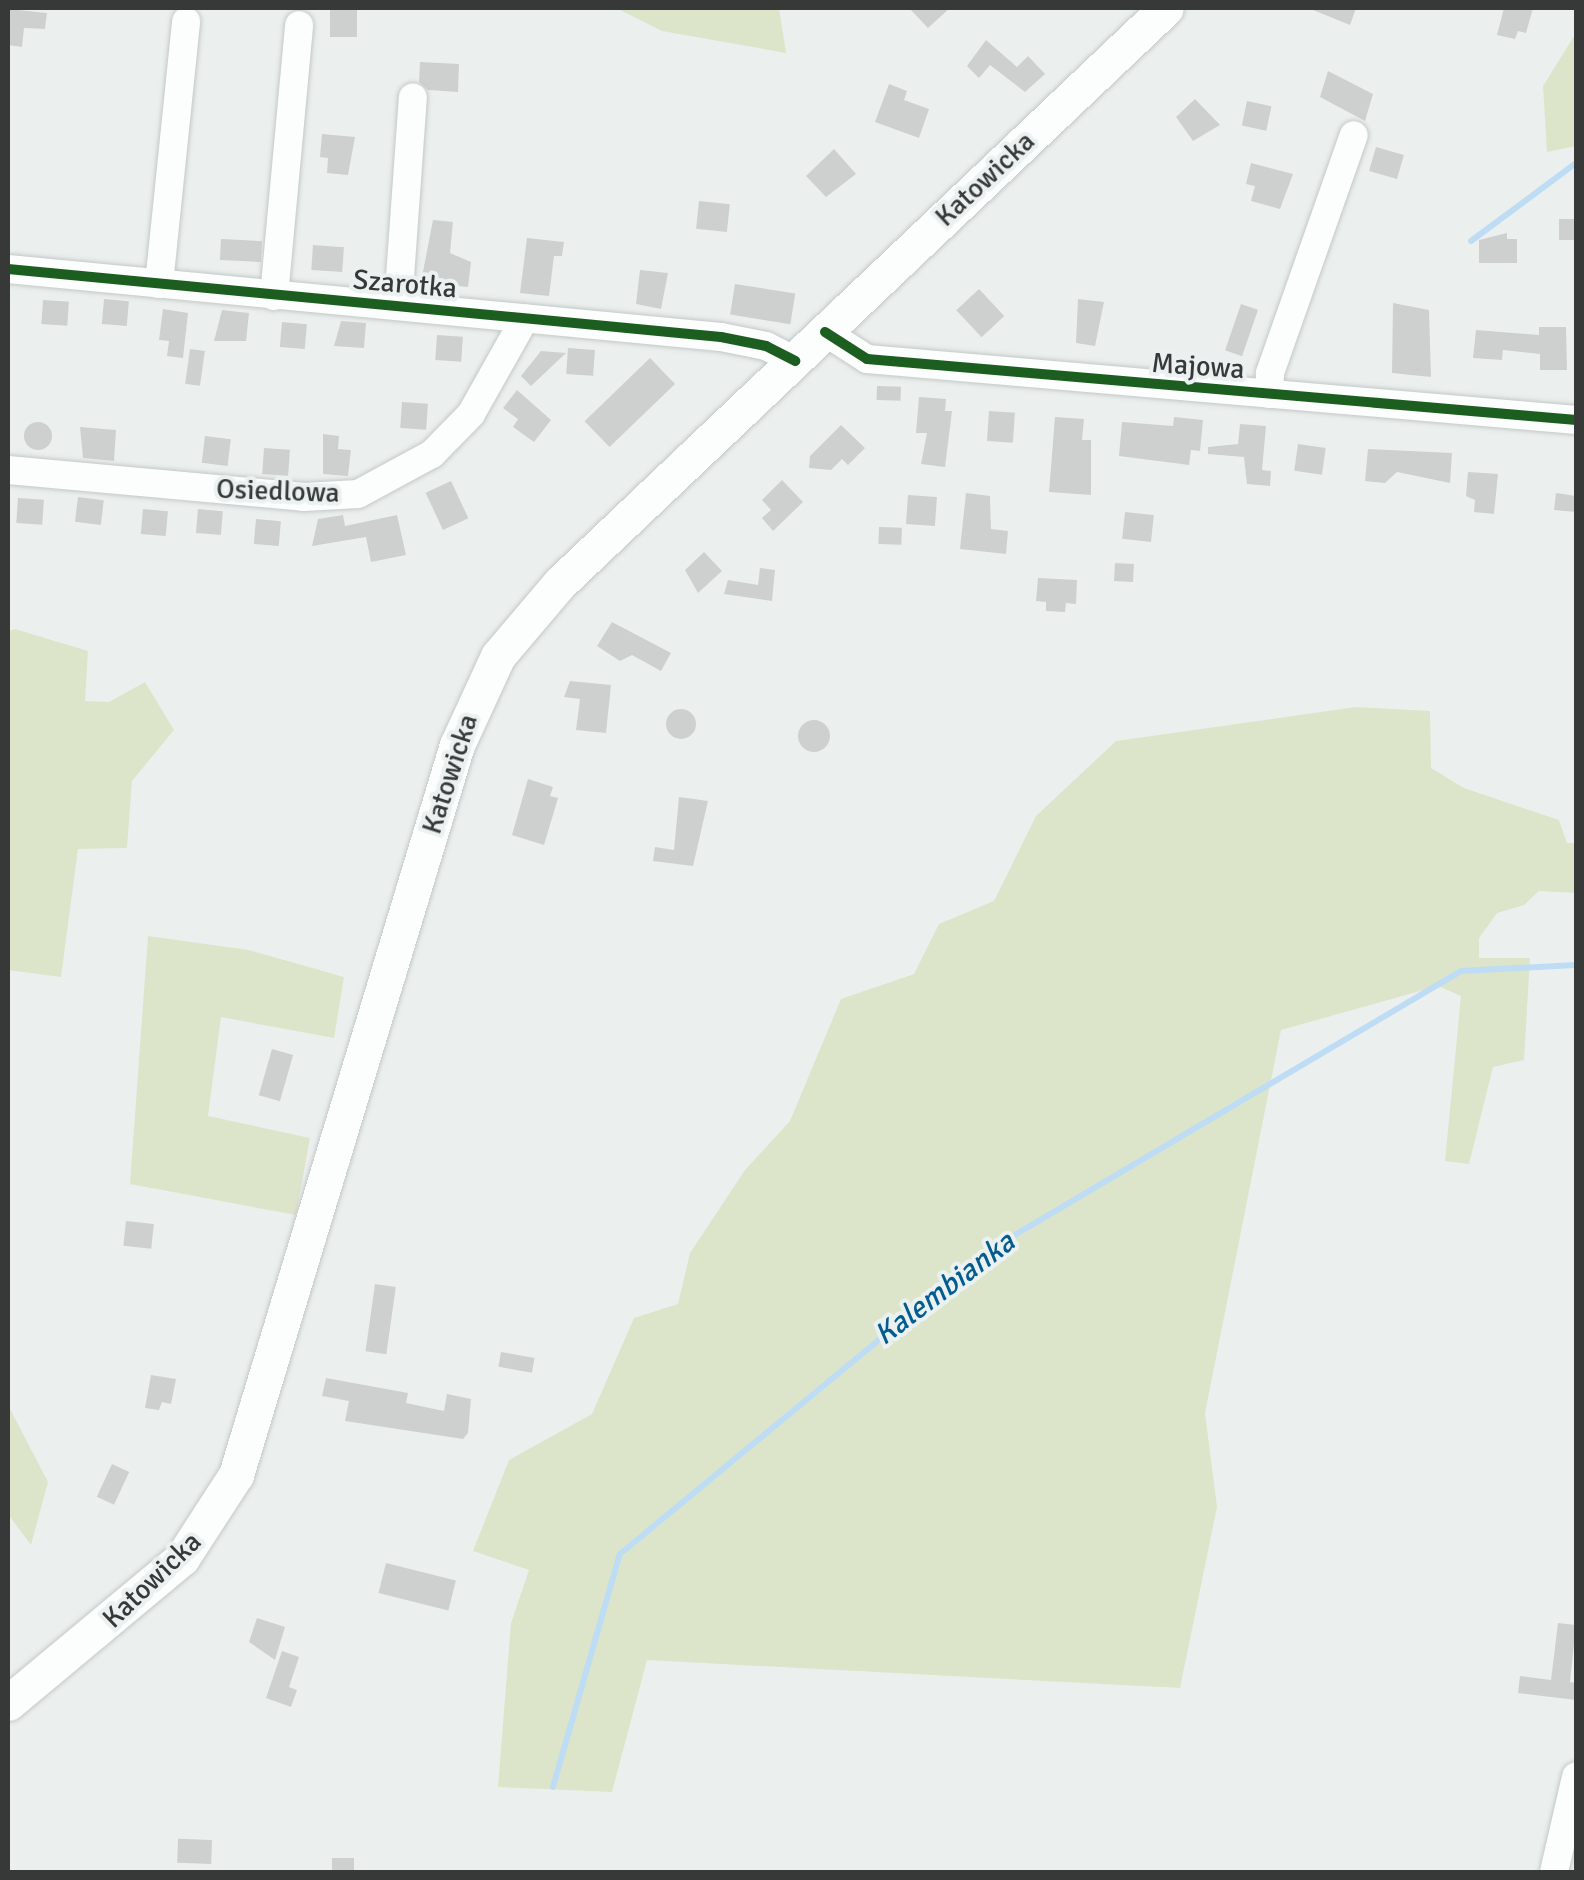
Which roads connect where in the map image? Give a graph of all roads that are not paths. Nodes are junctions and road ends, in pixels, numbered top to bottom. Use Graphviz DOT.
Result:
graph roads {
  1 [pos="1166,8"];
  2 [pos="186,21"];
  3 [pos="299,25"];
  4 [pos="413,98"];
  5 [pos="1354,135"];
  6 [pos="8,269"];
  7 [pos="159,284"];
  8 [pos="274,296"];
  9 [pos="398,304"];
  10 [pos="524,318"];
  11 [pos="825,332"];
  12 [pos="794,362"];
  13 [pos="1268,394"];
  14 [pos="1576,420"];
  15 [pos="8,470"];
  16 [pos="8,1702"];
  17 [pos="1576,1777"];
  18 [pos="1554,1872"];
  1 -- 11 [label="main road, Katowicka"];
  2 -- 7 [label="street"];
  3 -- 8 [label="street"];
  4 -- 9 [label="street"];
  5 -- 13 [label="street, Majowa"];
  6 -- 7 [label="street, Szarotka"];
  7 -- 8 [label="street, Szarotka"];
  8 -- 9 [label="street, Szarotka"];
  9 -- 10 [label="street, Szarotka"];
  10 -- 12 [label="street, Szarotka"];
  10 -- 15 [label="street, Osiedlowa"];
  11 -- 12 [label="main road, Katowicka"];
  11 -- 13 [label="street, Majowa"];
  12 -- 16 [label="main road, Katowicka"];
  13 -- 14 [label="street, Majowa"];
  17 -- 18 [label="street"];
}
